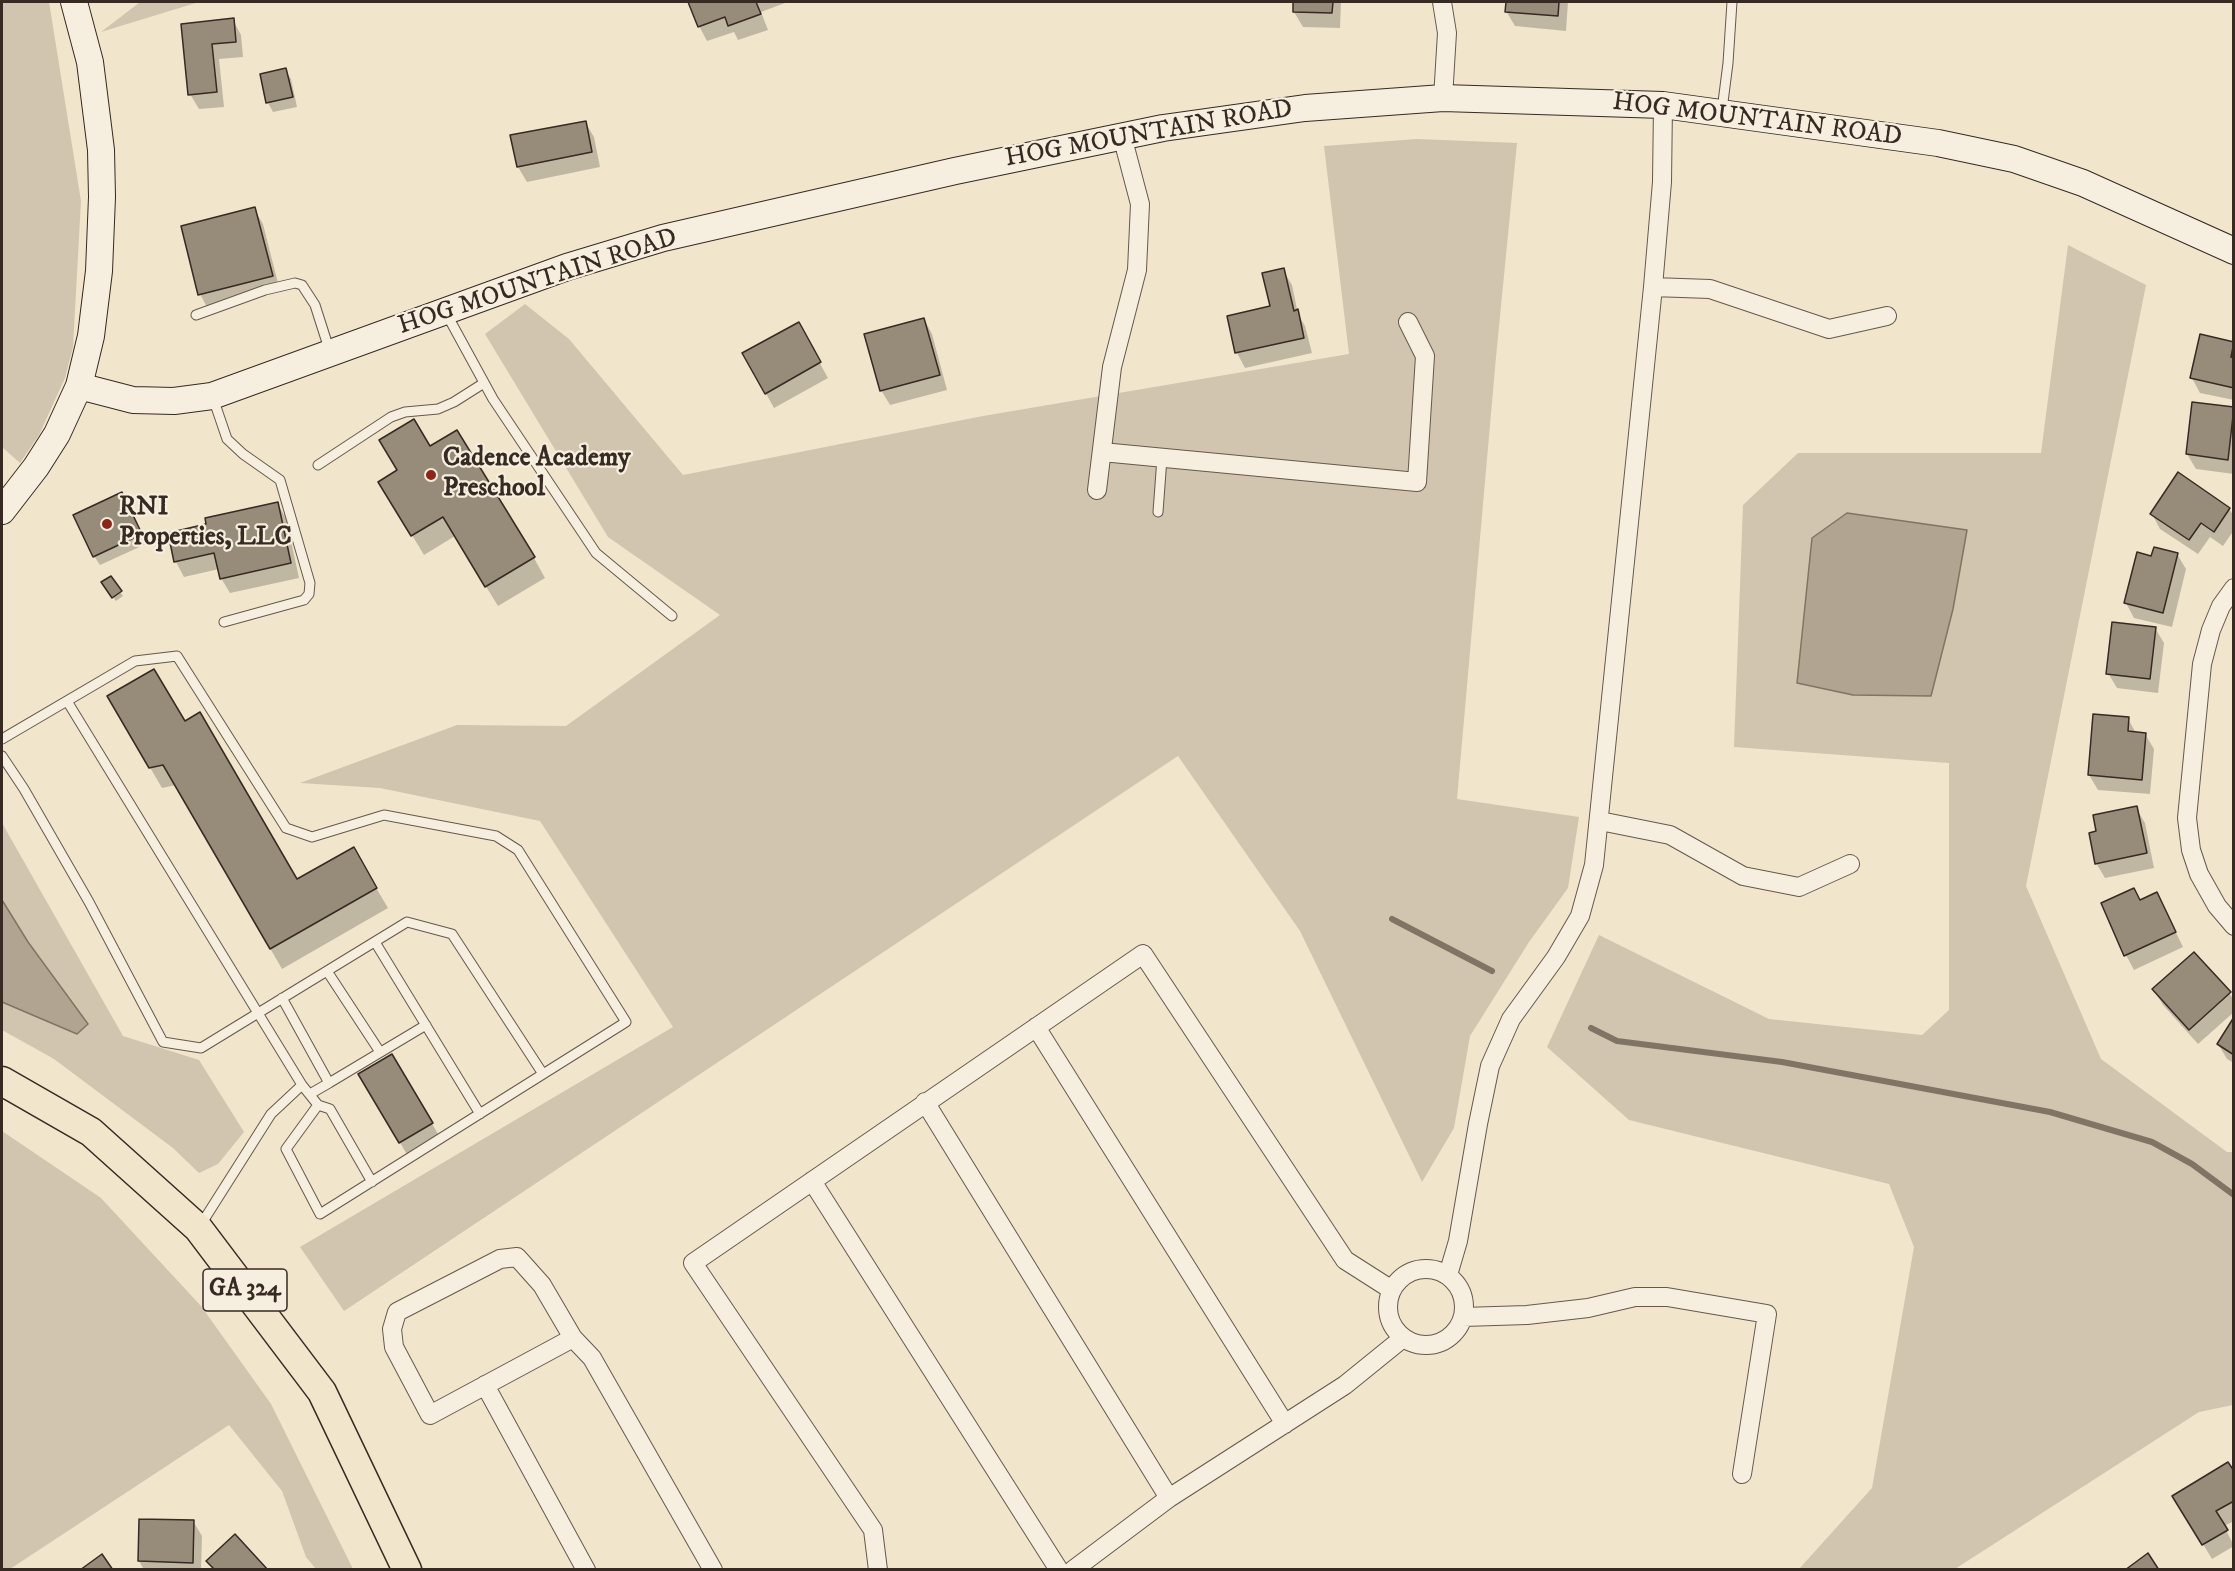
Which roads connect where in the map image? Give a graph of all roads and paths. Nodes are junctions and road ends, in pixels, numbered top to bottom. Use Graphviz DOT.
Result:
graph roads {
  1 [pos="74,2"];
  2 [pos="1442,2"];
  3 [pos="1732,2"];
  4 [pos="1443,98"];
  5 [pos="1663,105"];
  6 [pos="1721,113"];
  7 [pos="1122,136"];
  8 [pos="2234,251"];
  9 [pos="1653,287"];
  10 [pos="445,311"];
  11 [pos="196,315"];
  12 [pos="1887,316"];
  13 [pos="1408,322"];
  14 [pos="331,354"];
  15 [pos="484,383"];
  16 [pos="79,386"];
  17 [pos="212,396"];
  18 [pos="1102,452"];
  19 [pos="1162,458"];
  20 [pos="318,465"];
  21 [pos="1097,490"];
  22 [pos="2,511"];
  23 [pos="1158,512"];
  24 [pos="2234,588"];
  25 [pos="672,616"];
  26 [pos="224,622"];
  27 [pos="67,701"];
  28 [pos="2,739"];
  29 [pos="2,756"];
  30 [pos="1600,820"];
  31 [pos="1850,864"];
  32 [pos="2234,926"];
  33 [pos="375,942"];
  34 [pos="327,971"];
  35 [pos="282,998"];
  36 [pos="259,1012"];
  37 [pos="426,1025"];
  38 [pos="1035,1027"];
  39 [pos="380,1052"];
  40 [pos="543,1074"];
  41 [pos="2,1081"];
  42 [pos="329,1083"];
  43 [pos="302,1085"];
  44 [pos="310,1094"];
  45 [pos="925,1102"];
  46 [pos="318,1105"];
  47 [pos="480,1114"];
  48 [pos="812,1181"];
  49 [pos="372,1182"];
  50 [pos="198,1228"];
  51 [pos="1448,1275"];
  52 [pos="1392,1290"];
  53 [pos="1463,1317"];
  54 [pos="573,1338"];
  55 [pos="1403,1338"];
  56 [pos="485,1385"];
  57 [pos="1285,1424"];
  58 [pos="1742,1474"];
  59 [pos="1169,1498"];
  60 [pos="406,1569"];
  61 [pos="586,1569"];
  62 [pos="713,1569"];
  63 [pos="878,1569"];
  64 [pos="1059,1569"];
  65 [pos="1073,1569"];
  1 -- 16 [label="street"];
  2 -- 4 [label="street"];
  3 -- 6 [label="lane"];
  4 -- 5 [label="street, HOG MOUNTAIN ROAD"];
  4 -- 7 [label="street, HOG MOUNTAIN ROAD"];
  5 -- 6 [label="street, HOG MOUNTAIN ROAD"];
  5 -- 9 [label="street"];
  6 -- 8 [label="street, HOG MOUNTAIN ROAD"];
  7 -- 10 [label="street, HOG MOUNTAIN ROAD"];
  7 -- 18 [label="street"];
  9 -- 12 [label="street"];
  9 -- 30 [label="street"];
  10 -- 14 [label="street, HOG MOUNTAIN ROAD"];
  10 -- 15 [label="lane"];
  11 -- 14 [label="lane"];
  13 -- 19 [label="street"];
  14 -- 17 [label="street, HOG MOUNTAIN ROAD"];
  15 -- 20 [label="lane"];
  15 -- 25 [label="lane"];
  16 -- 17 [label="street, HOG MOUNTAIN ROAD"];
  16 -- 22 [label="street"];
  17 -- 26 [label="lane"];
  18 -- 19 [label="street"];
  18 -- 21 [label="street"];
  19 -- 23 [label="lane"];
  24 -- 32 [label="street"];
  27 -- 28 [label="lane"];
  27 -- 36 [label="lane"];
  27 -- 40 [label="lane"];
  29 -- 36 [label="lane"];
  30 -- 31 [label="street"];
  30 -- 51 [label="street"];
  33 -- 34 [label="lane"];
  33 -- 37 [label="lane"];
  33 -- 40 [label="lane"];
  34 -- 35 [label="lane"];
  34 -- 39 [label="lane"];
  35 -- 36 [label="lane"];
  35 -- 42 [label="lane"];
  36 -- 43 [label="lane"];
  37 -- 39 [label="lane"];
  37 -- 47 [label="lane"];
  38 -- 45 [label="street"];
  38 -- 52 [label="street"];
  38 -- 57 [label="street"];
  39 -- 42 [label="lane"];
  40 -- 47 [label="lane"];
  41 -- 50 [label="main road, GA 324"];
  42 -- 44 [label="lane"];
  43 -- 44 [label="lane"];
  43 -- 50 [label="lane"];
  44 -- 46 [label="lane"];
  45 -- 48 [label="street"];
  45 -- 59 [label="street"];
  46 -- 49 [label="lane"];
  46 -- 49 [label="lane"];
  47 -- 49 [label="lane"];
  48 -- 63 [label="street"];
  48 -- 64 [label="street"];
  50 -- 60 [label="main road, GA 324"];
  51 -- 52 [label="street"];
  51 -- 53 [label="street"];
  52 -- 55 [label="street"];
  53 -- 55 [label="street"];
  53 -- 58 [label="street"];
  54 -- 56 [label="street"];
  54 -- 56 [label="street"];
  54 -- 62 [label="street"];
  55 -- 57 [label="street"];
  56 -- 61 [label="street"];
  57 -- 59 [label="street"];
  59 -- 65 [label="street"];
}
